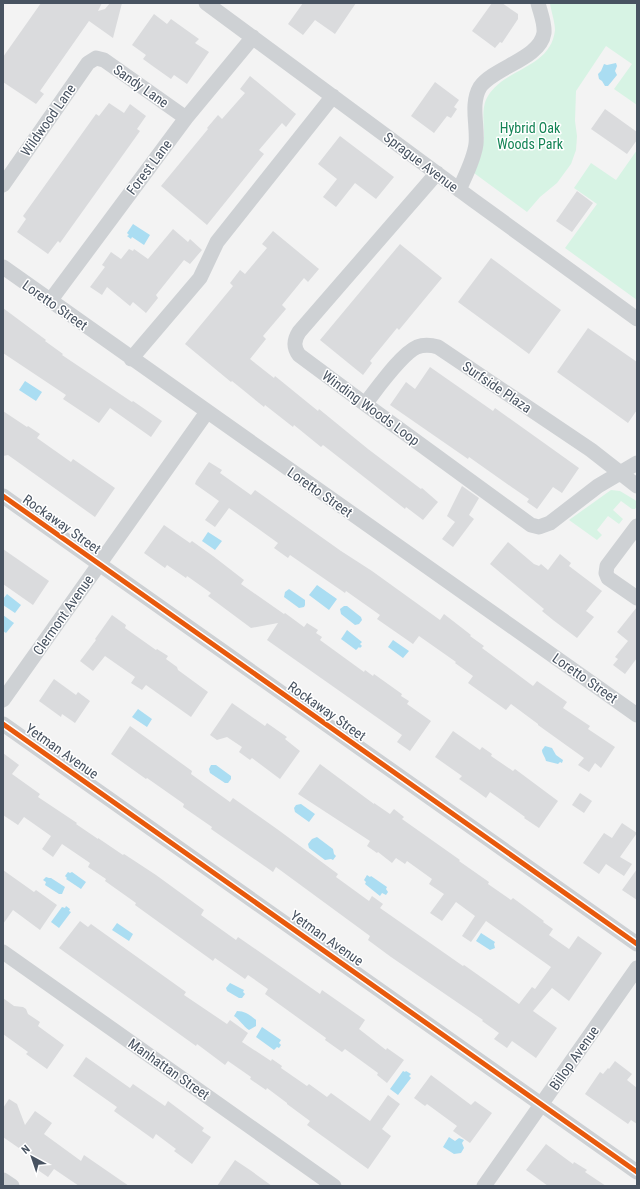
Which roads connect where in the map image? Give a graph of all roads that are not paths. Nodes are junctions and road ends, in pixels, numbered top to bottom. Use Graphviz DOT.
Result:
graph roads {
  1 [pos="206,3"];
  2 [pos="538,3"];
  3 [pos="253,37"];
  4 [pos="96,58"];
  5 [pos="333,96"];
  6 [pos="186,118"];
  7 [pos="437,173"];
  8 [pos="3,185"];
  9 [pos="459,190"];
  10 [pos="3,267"];
  11 [pos="50,300"];
  12 [pos="637,319"];
  13 [pos="131,359"];
  14 [pos="365,404"];
  15 [pos="207,412"];
  16 [pos="637,463"];
  17 [pos="619,473"];
  18 [pos="637,486"];
  19 [pos="3,496"];
  20 [pos="637,526"];
  21 [pos="99,564"];
  22 [pos="637,598"];
  23 [pos="3,700"];
  24 [pos="637,715"];
  25 [pos="3,724"];
  26 [pos="637,944"];
  27 [pos="3,952"];
  28 [pos="637,968"];
  29 [pos="541,1104"];
  30 [pos="637,1172"];
  31 [pos="3,1180"];
  32 [pos="12,1186"];
  33 [pos="334,1186"];
  34 [pos="484,1186"];
  1 -- 3 [label="street, Sprague Avenue"];
  2 -- 9 [label="street"];
  3 -- 5 [label="street, Sprague Avenue"];
  3 -- 6 [label="street, Forest Lane"];
  4 -- 6 [label="street, Sandy Lane"];
  4 -- 8 [label="street, Wildwood Lane"];
  5 -- 7 [label="street, Sprague Avenue"];
  5 -- 13 [label="street"];
  6 -- 11 [label="street, Forest Lane"];
  7 -- 9 [label="street, Sprague Avenue"];
  7 -- 14 [label="street, Winding Woods Loop"];
  9 -- 12 [label="street, Sprague Avenue"];
  10 -- 11 [label="street, Loretto Street"];
  11 -- 13 [label="street, Loretto Street"];
  13 -- 15 [label="street, Loretto Street"];
  14 -- 17 [label="street, Winding Woods Loop"];
  14 -- 17 [label="street, Surfside Plaza"];
  15 -- 21 [label="street, Clermont Avenue"];
  15 -- 24 [label="street, Loretto Street"];
  16 -- 17 [label="street, Winding Woods Loop"];
  17 -- 18 [label="street, Surfside Plaza"];
  19 -- 21 [label="street, Rockaway Street"];
  20 -- 22 [label="street"];
  21 -- 23 [label="street, Clermont Avenue"];
  21 -- 26 [label="street, Rockaway Street"];
  25 -- 29 [label="street, Yetman Avenue"];
  27 -- 33 [label="street, Manhattan Street"];
  28 -- 29 [label="street, Billop Avenue"];
  29 -- 30 [label="street, Yetman Avenue"];
  29 -- 34 [label="street, Billop Avenue"];
  31 -- 32 [label="street"];
}
